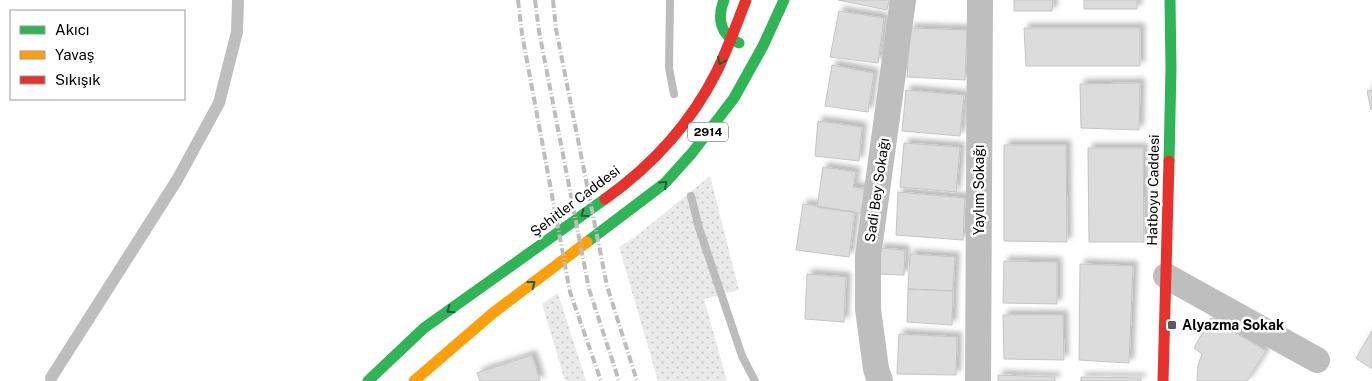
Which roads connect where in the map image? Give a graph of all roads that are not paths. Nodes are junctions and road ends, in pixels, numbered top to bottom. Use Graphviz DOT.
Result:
graph roads {
  1 [pos="238,0"];
  2 [pos="724,0"];
  3 [pos="746,0"];
  4 [pos="784,0"];
  5 [pos="903,0"];
  6 [pos="980,0"];
  7 [pos="1170,0"];
  8 [pos="769,33"];
  9 [pos="730,39"];
  10 [pos="1166,276"];
  11 [pos="1317,360"];
  12 [pos="51,378"];
  13 [pos="368,381"];
  14 [pos="414,381"];
  15 [pos="880,381"];
  16 [pos="978,381"];
  17 [pos="1163,381"];
  1 -- 12 [label="lane"];
  2 -- 9 [label="main road"];
  3 -- 9 [label="main road, Şehitler Caddesi / 2914"];
  4 -- 8 [label="main road, 2914"];
  5 -- 15 [label="street, Sadi Bey Sokağı"];
  6 -- 16 [label="street, Yaylım Sokağı"];
  7 -- 10 [label="main road, Hatboyu Caddesi"];
  8 -- 9 [label="main road"];
  14 -- 8 [label="main road, 2914, one-way"];
  9 -- 13 [label="main road, Şehitler Caddesi / 2914, one-way"];
  10 -- 11 [label="street"];
  10 -- 17 [label="main road, Hatboyu Caddesi"];
}
